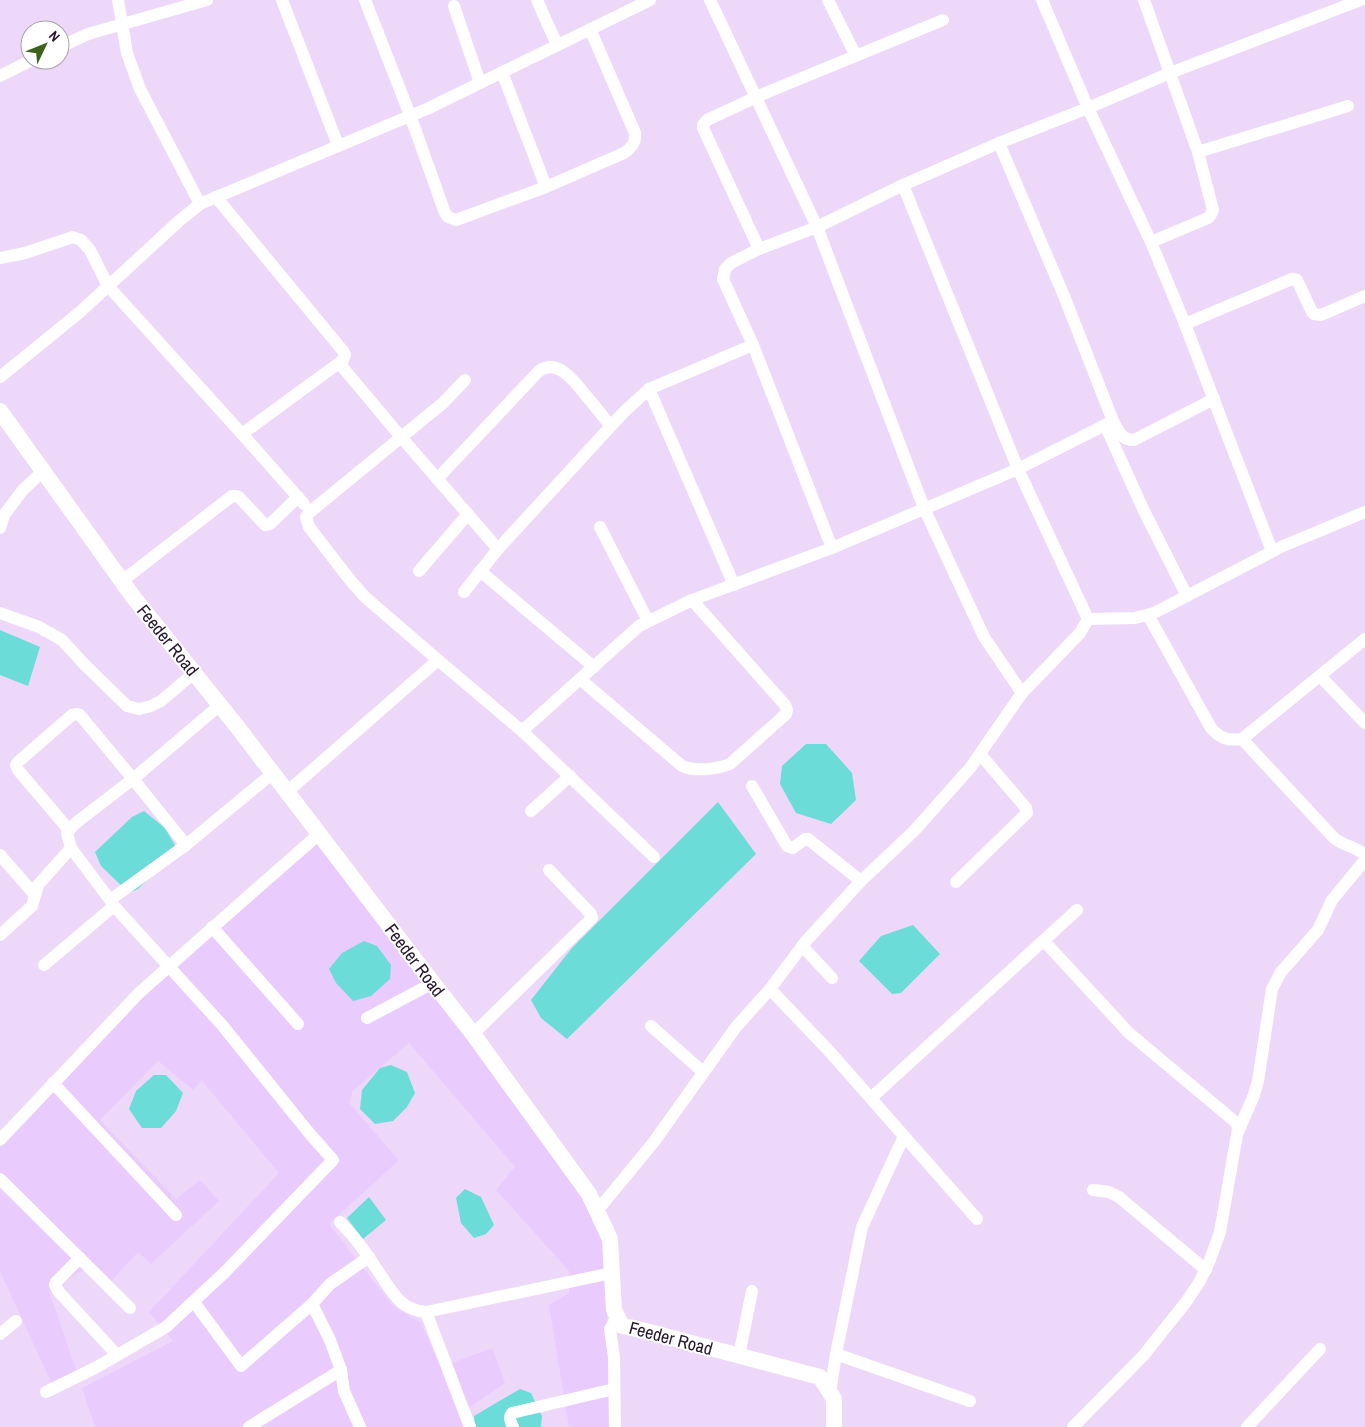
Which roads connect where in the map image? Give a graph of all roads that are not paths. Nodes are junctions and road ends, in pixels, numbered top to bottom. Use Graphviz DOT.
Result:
graph roads {
  1 [pos="118,0"];
  2 [pos="206,0"];
  3 [pos="282,0"];
  4 [pos="366,0"];
  5 [pos="537,0"];
  6 [pos="650,0"];
  7 [pos="710,0"];
  8 [pos="828,0"];
  9 [pos="1042,0"];
  10 [pos="1144,0"];
  11 [pos="1361,0"];
  12 [pos="634,3"];
  13 [pos="454,6"];
  14 [pos="943,20"];
  15 [pos="123,24"];
  16 [pos="590,29"];
  17 [pos="70,42"];
  18 [pos="557,45"];
  19 [pos="856,56"];
  20 [pos="20,66"];
  21 [pos="502,72"];
  22 [pos="1170,73"];
  23 [pos="0,76"];
  24 [pos="480,82"];
  25 [pos="756,97"];
  26 [pos="1348,106"];
  27 [pos="1088,108"];
  28 [pos="410,115"];
  29 [pos="999,143"];
  30 [pos="338,145"];
  31 [pos="1198,152"];
  32 [pos="904,184"];
  33 [pos="546,187"];
  34 [pos="216,197"];
  35 [pos="200,204"];
  36 [pos="817,227"];
  37 [pos="1151,242"];
  38 [pos="758,249"];
  39 [pos="0,258"];
  40 [pos="108,286"];
  41 [pos="1365,296"];
  42 [pos="1185,324"];
  43 [pos="753,344"];
  44 [pos="339,363"];
  45 [pos="0,377"];
  46 [pos="465,380"];
  47 [pos="649,389"];
  48 [pos="1214,399"];
  49 [pos="0,411"];
  50 [pos="1109,423"];
  51 [pos="610,426"];
  52 [pos="242,434"];
  53 [pos="402,438"];
  54 [pos="1018,469"];
  55 [pos="43,471"];
  56 [pos="437,478"];
  57 [pos="298,497"];
  58 [pos="924,508"];
  59 [pos="310,512"];
  60 [pos="1365,512"];
  61 [pos="468,514"];
  62 [pos="600,527"];
  63 [pos="0,528"];
  64 [pos="832,548"];
  65 [pos="498,549"];
  66 [pos="1272,551"];
  67 [pos="419,571"];
  68 [pos="480,571"];
  69 [pos="122,580"];
  70 [pos="734,585"];
  71 [pos="464,592"];
  72 [pos="1187,596"];
  73 [pos="692,600"];
  74 [pos="0,613"];
  75 [pos="1148,615"];
  76 [pos="1088,620"];
  77 [pos="648,621"];
  78 [pos="1365,639"];
  79 [pos="438,660"];
  80 [pos="594,667"];
  81 [pos="194,673"];
  82 [pos="1320,676"];
  83 [pos="580,679"];
  84 [pos="1022,693"];
  85 [pos="220,705"];
  86 [pos="1365,722"];
  87 [pos="522,730"];
  88 [pos="1242,739"];
  89 [pos="980,754"];
  90 [pos="273,773"];
  91 [pos="570,776"];
  92 [pos="132,778"];
  93 [pos="752,786"];
  94 [pos="287,792"];
  95 [pos="531,811"];
  96 [pos="69,830"];
  97 [pos="319,834"];
  98 [pos="186,845"];
  99 [pos="71,848"];
  100 [pos="0,854"];
  101 [pos="1365,855"];
  102 [pos="654,857"];
  103 [pos="1365,860"];
  104 [pos="549,870"];
  105 [pos="861,882"];
  106 [pos="956,882"];
  107 [pos="35,895"];
  108 [pos="112,903"];
  109 [pos="1077,910"];
  110 [pos="212,927"];
  111 [pos="0,935"];
  112 [pos="1044,941"];
  113 [pos="802,946"];
  114 [pos="44,965"];
  115 [pos="168,967"];
  116 [pos="832,978"];
  117 [pos="433,983"];
  118 [pos="770,989"];
  119 [pos="367,1018"];
  120 [pos="298,1024"];
  121 [pos="651,1026"];
  122 [pos="473,1034"];
  123 [pos="703,1072"];
  124 [pos="52,1083"];
  125 [pos="871,1098"];
  126 [pos="1238,1132"];
  127 [pos="904,1136"];
  128 [pos="0,1140"];
  129 [pos="0,1180"];
  130 [pos="1093,1190"];
  131 [pos="597,1211"];
  132 [pos="176,1215"];
  133 [pos="977,1219"];
  134 [pos="340,1222"];
  135 [pos="369,1257"];
  136 [pos="80,1258"];
  137 [pos="1206,1270"];
  138 [pos="612,1273"];
  139 [pos="752,1291"];
  140 [pos="194,1302"];
  141 [pos="312,1304"];
  142 [pos="130,1308"];
  143 [pos="426,1312"];
  144 [pos="617,1317"];
  145 [pos="16,1320"];
  146 [pos="0,1334"];
  147 [pos="1320,1348"];
  148 [pos="836,1354"];
  149 [pos="117,1355"];
  150 [pos="739,1356"];
  151 [pos="341,1370"];
  152 [pos="614,1389"];
  153 [pos="46,1392"];
  154 [pos="830,1392"];
  155 [pos="970,1401"];
  156 [pos="249,1427"];
  157 [pos="360,1427"];
  158 [pos="470,1427"];
  159 [pos="513,1427"];
  160 [pos="615,1427"];
  161 [pos="834,1427"];
  162 [pos="1073,1427"];
  163 [pos="1247,1427"];
  1 -- 15 [label="street"];
  2 -- 15 [label="street"];
  3 -- 30 [label="street"];
  4 -- 28 [label="street"];
  5 -- 18 [label="street"];
  6 -- 12 [label="street"];
  7 -- 25 [label="street"];
  8 -- 19 [label="street"];
  9 -- 27 [label="street"];
  10 -- 22 [label="street"];
  11 -- 22 [label="street"];
  12 -- 16 [label="street"];
  13 -- 24 [label="street"];
  14 -- 19 [label="street"];
  15 -- 17 [label="street"];
  15 -- 35 [label="street"];
  16 -- 18 [label="street"];
  16 -- 33 [label="street"];
  18 -- 21 [label="street"];
  19 -- 25 [label="street"];
  20 -- 23 [label="street"];
  21 -- 24 [label="street"];
  21 -- 33 [label="street"];
  22 -- 27 [label="street"];
  22 -- 31 [label="street"];
  24 -- 28 [label="street"];
  25 -- 36 [label="street"];
  25 -- 38 [label="street"];
  26 -- 31 [label="street"];
  27 -- 29 [label="street"];
  27 -- 37 [label="street"];
  28 -- 30 [label="street"];
  28 -- 33 [label="street"];
  29 -- 32 [label="street"];
  29 -- 50 [label="street"];
  30 -- 34 [label="street"];
  31 -- 37 [label="street"];
  32 -- 36 [label="street"];
  32 -- 54 [label="street"];
  34 -- 35 [label="street"];
  34 -- 44 [label="street"];
  35 -- 40 [label="street"];
  36 -- 38 [label="street"];
  36 -- 58 [label="street"];
  37 -- 42 [label="street"];
  38 -- 43 [label="street"];
  39 -- 40 [label="street"];
  40 -- 45 [label="street"];
  40 -- 52 [label="street"];
  41 -- 42 [label="street"];
  42 -- 48 [label="street"];
  43 -- 47 [label="street"];
  43 -- 64 [label="street"];
  44 -- 52 [label="street"];
  44 -- 53 [label="street"];
  46 -- 53 [label="street"];
  47 -- 51 [label="street"];
  47 -- 70 [label="street"];
  48 -- 50 [label="street"];
  48 -- 66 [label="street"];
  49 -- 55 [label="street, Feeder Road"];
  50 -- 54 [label="street"];
  50 -- 72 [label="street"];
  51 -- 56 [label="street"];
  51 -- 65 [label="street"];
  52 -- 57 [label="street"];
  53 -- 56 [label="street"];
  53 -- 59 [label="street"];
  54 -- 58 [label="street"];
  54 -- 76 [label="street"];
  55 -- 63 [label="street"];
  55 -- 69 [label="street, Feeder Road"];
  56 -- 61 [label="street"];
  57 -- 59 [label="street"];
  57 -- 69 [label="street"];
  58 -- 64 [label="street"];
  58 -- 84 [label="street"];
  59 -- 79 [label="street"];
  60 -- 66 [label="street"];
  61 -- 65 [label="street"];
  61 -- 67 [label="street"];
  62 -- 77 [label="street"];
  64 -- 70 [label="street"];
  65 -- 68 [label="street"];
  66 -- 72 [label="street"];
  68 -- 71 [label="street"];
  68 -- 80 [label="street"];
  69 -- 81 [label="street, Feeder Road"];
  70 -- 73 [label="street"];
  72 -- 75 [label="street"];
  73 -- 77 [label="street"];
  73 -- 83 [label="street"];
  74 -- 81 [label="street"];
  75 -- 76 [label="street"];
  75 -- 88 [label="street"];
  76 -- 84 [label="street"];
  77 -- 80 [label="street"];
  78 -- 82 [label="street"];
  79 -- 87 [label="street"];
  79 -- 94 [label="street"];
  80 -- 83 [label="street"];
  81 -- 85 [label="street, Feeder Road"];
  82 -- 86 [label="street"];
  82 -- 88 [label="street"];
  83 -- 87 [label="street"];
  84 -- 89 [label="street"];
  85 -- 90 [label="street, Feeder Road"];
  85 -- 92 [label="street"];
  87 -- 91 [label="street"];
  88 -- 101 [label="street"];
  89 -- 105 [label="street"];
  89 -- 106 [label="street"];
  90 -- 94 [label="street, Feeder Road"];
  90 -- 98 [label="street"];
  91 -- 95 [label="street"];
  91 -- 102 [label="street"];
  92 -- 96 [label="street"];
  92 -- 96 [label="street"];
  92 -- 98 [label="street"];
  93 -- 105 [label="street"];
  94 -- 97 [label="street, Feeder Road"];
  96 -- 99 [label="street"];
  97 -- 110 [label="street"];
  97 -- 117 [label="street, Feeder Road"];
  98 -- 108 [label="street"];
  99 -- 107 [label="street"];
  99 -- 108 [label="street"];
  100 -- 107 [label="street"];
  103 -- 126 [label="street"];
  104 -- 122 [label="street"];
  105 -- 113 [label="street"];
  107 -- 111 [label="street"];
  108 -- 114 [label="street"];
  108 -- 115 [label="street"];
  109 -- 112 [label="street"];
  110 -- 115 [label="street"];
  110 -- 120 [label="street"];
  112 -- 125 [label="street"];
  112 -- 126 [label="street"];
  113 -- 116 [label="street"];
  113 -- 118 [label="street"];
  115 -- 124 [label="street"];
  115 -- 140 [label="street"];
  117 -- 119 [label="street"];
  117 -- 122 [label="street, Feeder Road"];
  118 -- 123 [label="street"];
  118 -- 125 [label="street"];
  121 -- 123 [label="street"];
  122 -- 131 [label="street, Feeder Road"];
  123 -- 131 [label="street"];
  124 -- 128 [label="street"];
  124 -- 132 [label="street"];
  125 -- 127 [label="street"];
  126 -- 137 [label="street"];
  127 -- 133 [label="street"];
  127 -- 148 [label="street"];
  129 -- 136 [label="street"];
  130 -- 137 [label="street"];
  131 -- 138 [label="street, Feeder Road"];
  134 -- 135 [label="street"];
  135 -- 141 [label="street"];
  135 -- 143 [label="street"];
  136 -- 142 [label="street"];
  136 -- 149 [label="street"];
  137 -- 162 [label="street"];
  138 -- 143 [label="street"];
  138 -- 144 [label="street, Feeder Road"];
  139 -- 150 [label="street"];
  140 -- 141 [label="street"];
  140 -- 149 [label="street"];
  141 -- 151 [label="street"];
  143 -- 158 [label="street"];
  144 -- 150 [label="street, Feeder Road"];
  144 -- 152 [label="street"];
  145 -- 146 [label="street"];
  147 -- 163 [label="street"];
  148 -- 154 [label="street"];
  148 -- 155 [label="street"];
  149 -- 153 [label="street"];
  150 -- 154 [label="street, Feeder Road"];
  151 -- 156 [label="street"];
  151 -- 157 [label="street"];
  152 -- 159 [label="street"];
  152 -- 160 [label="street"];
  154 -- 161 [label="street"];
}
